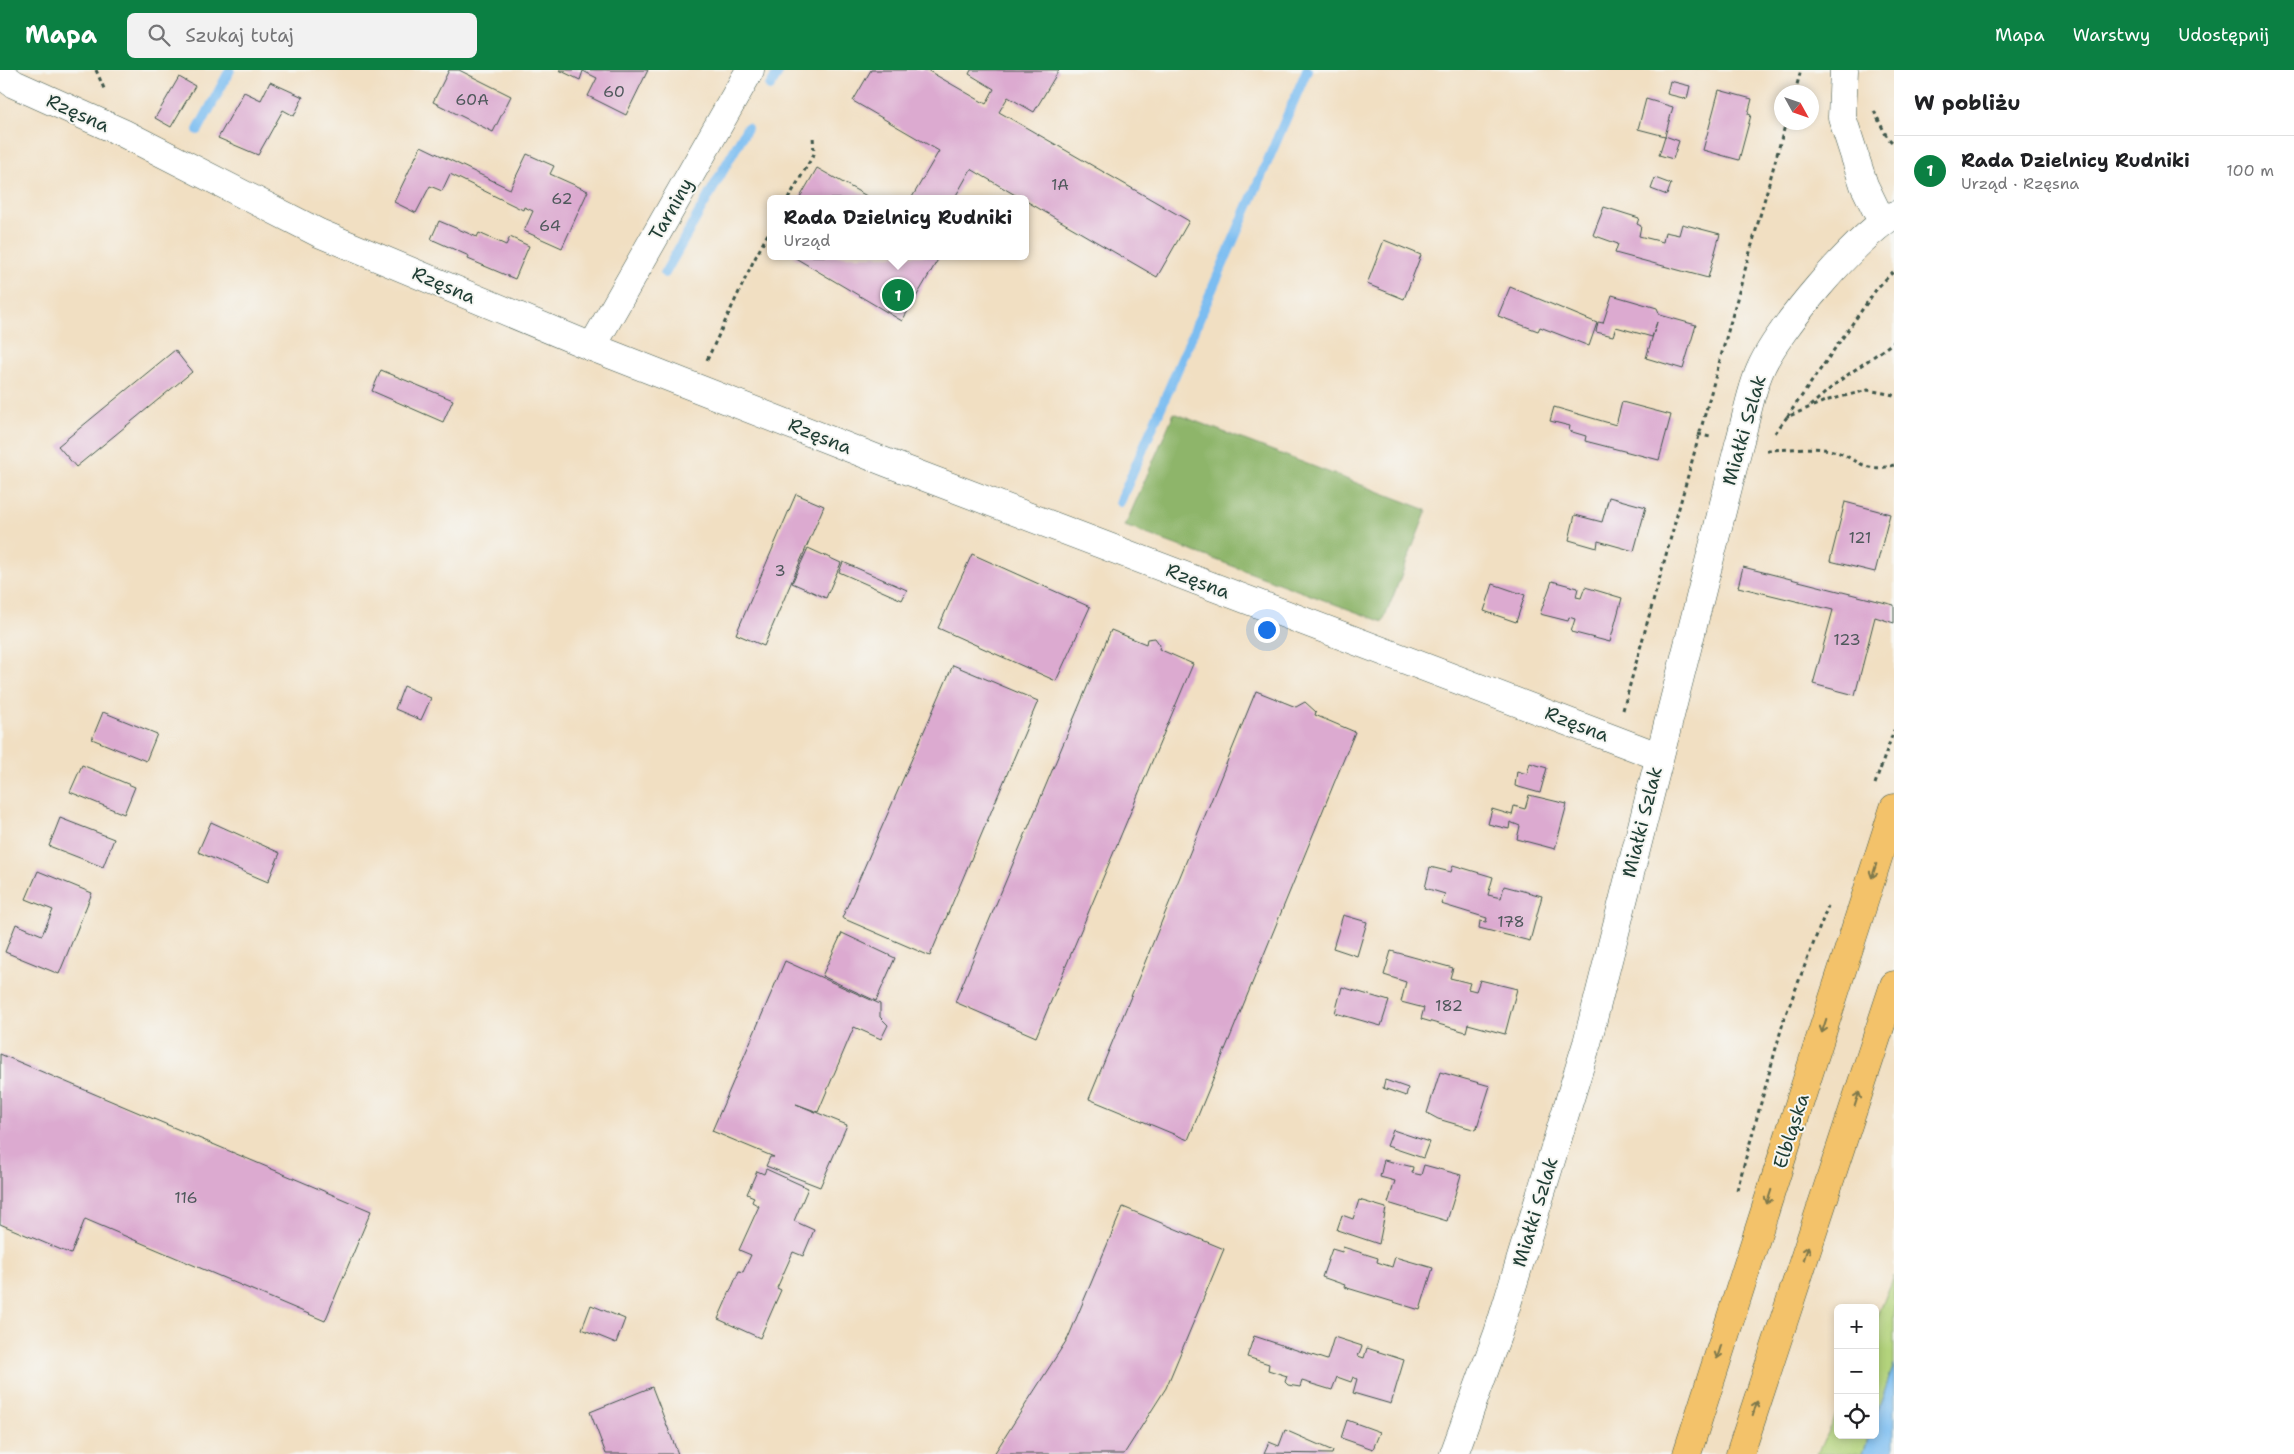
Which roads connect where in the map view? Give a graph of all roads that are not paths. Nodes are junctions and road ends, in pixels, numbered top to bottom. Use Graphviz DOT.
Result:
graph roads {
  1 [pos="750,70"];
  2 [pos="1844,70"];
  3 [pos="0,74"];
  4 [pos="1888,219"];
  5 [pos="592,347"];
  6 [pos="1658,756"];
  7 [pos="1894,808"];
  8 [pos="1894,985"];
  9 [pos="1454,1454"];
  10 [pos="1687,1454"];
  11 [pos="1740,1454"];
  1 -- 5 [label="street, Tarniny"];
  2 -- 4 [label="street, Miałki Szlak"];
  3 -- 5 [label="street, Rzęsna"];
  4 -- 6 [label="street, Miałki Szlak"];
  5 -- 6 [label="street, Rzęsna"];
  6 -- 9 [label="street, Miałki Szlak"];
  7 -- 10 [label="main road, Elbląska, one-way"];
  11 -- 8 [label="main road, one-way"];
}
